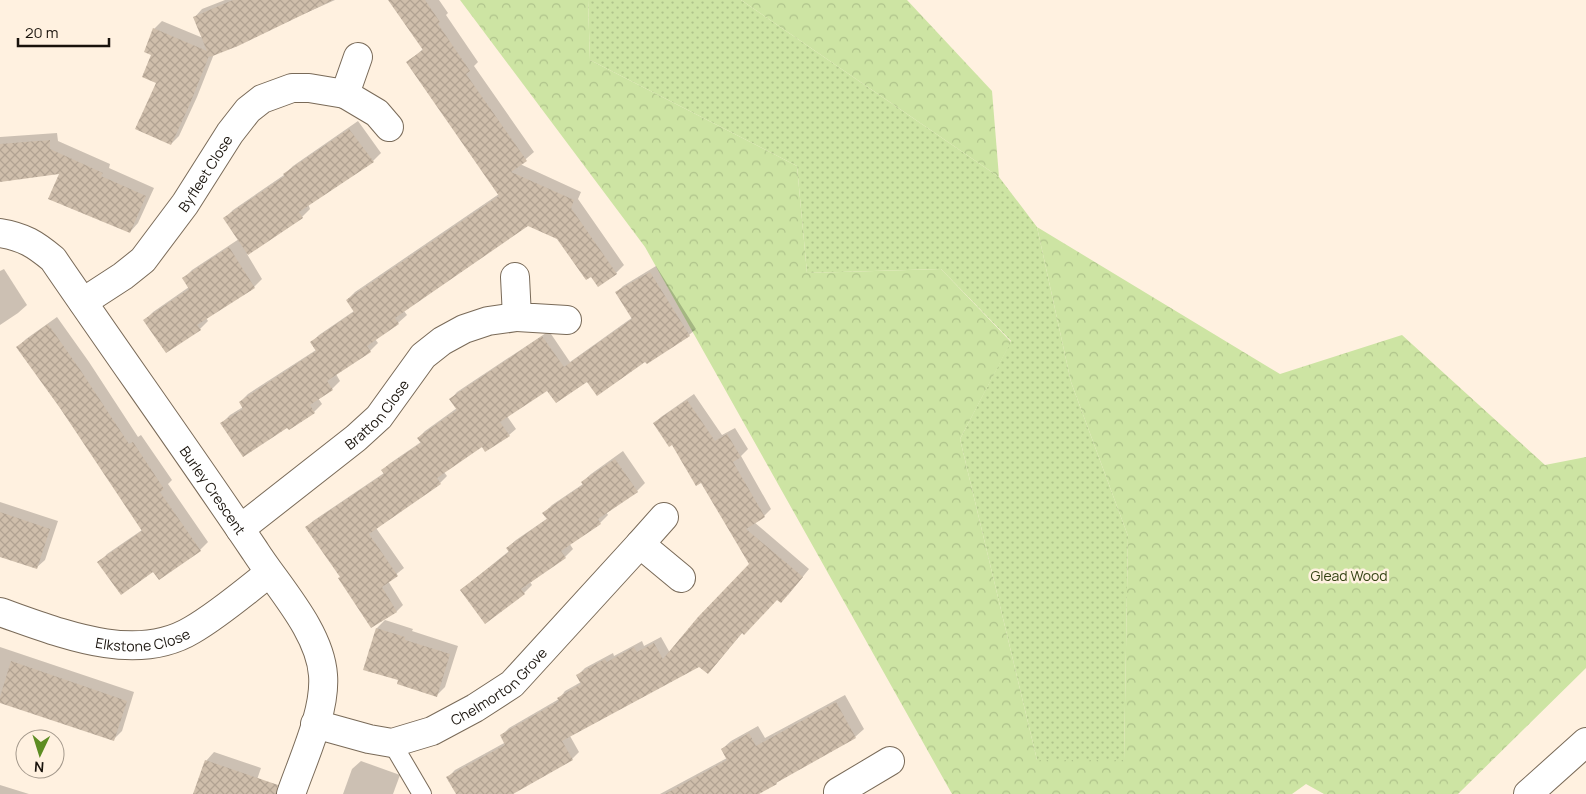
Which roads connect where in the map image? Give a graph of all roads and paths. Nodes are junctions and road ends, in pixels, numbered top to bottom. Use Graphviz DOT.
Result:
graph roads {
  1 [pos="358,57"];
  2 [pos="345,94"];
  3 [pos="389,127"];
  4 [pos="0,234"];
  5 [pos="515,277"];
  6 [pos="82,302"];
  7 [pos="517,317"];
  8 [pos="567,320"];
  9 [pos="664,517"];
  10 [pos="240,529"];
  11 [pos="640,544"];
  12 [pos="270,574"];
  13 [pos="681,578"];
  14 [pos="0,612"];
  15 [pos="315,724"];
  16 [pos="1586,742"];
  17 [pos="392,743"];
  18 [pos="890,761"];
  19 [pos="837,793"];
  20 [pos="291,794"];
  21 [pos="422,794"];
  22 [pos="1528,794"];
  1 -- 2 [label="street"];
  2 -- 3 [label="street, Byfleet Close"];
  2 -- 6 [label="street, Byfleet Close"];
  4 -- 6 [label="street, Burley Crescent"];
  5 -- 7 [label="street"];
  6 -- 10 [label="street, Burley Crescent"];
  7 -- 8 [label="street, Bratton Close"];
  7 -- 10 [label="street, Bratton Close"];
  9 -- 11 [label="street, Chelmorton Grove"];
  10 -- 12 [label="street, Burley Crescent"];
  11 -- 13 [label="street"];
  11 -- 17 [label="street, Chelmorton Grove"];
  12 -- 14 [label="street, Elkstone Close"];
  12 -- 15 [label="street, Burley Crescent"];
  15 -- 17 [label="street, Chelmorton Grove"];
  15 -- 20 [label="street, Burley Crescent"];
  16 -- 22 [label="street"];
  17 -- 21 [label="lane"];
  18 -- 19 [label="street"];
}
